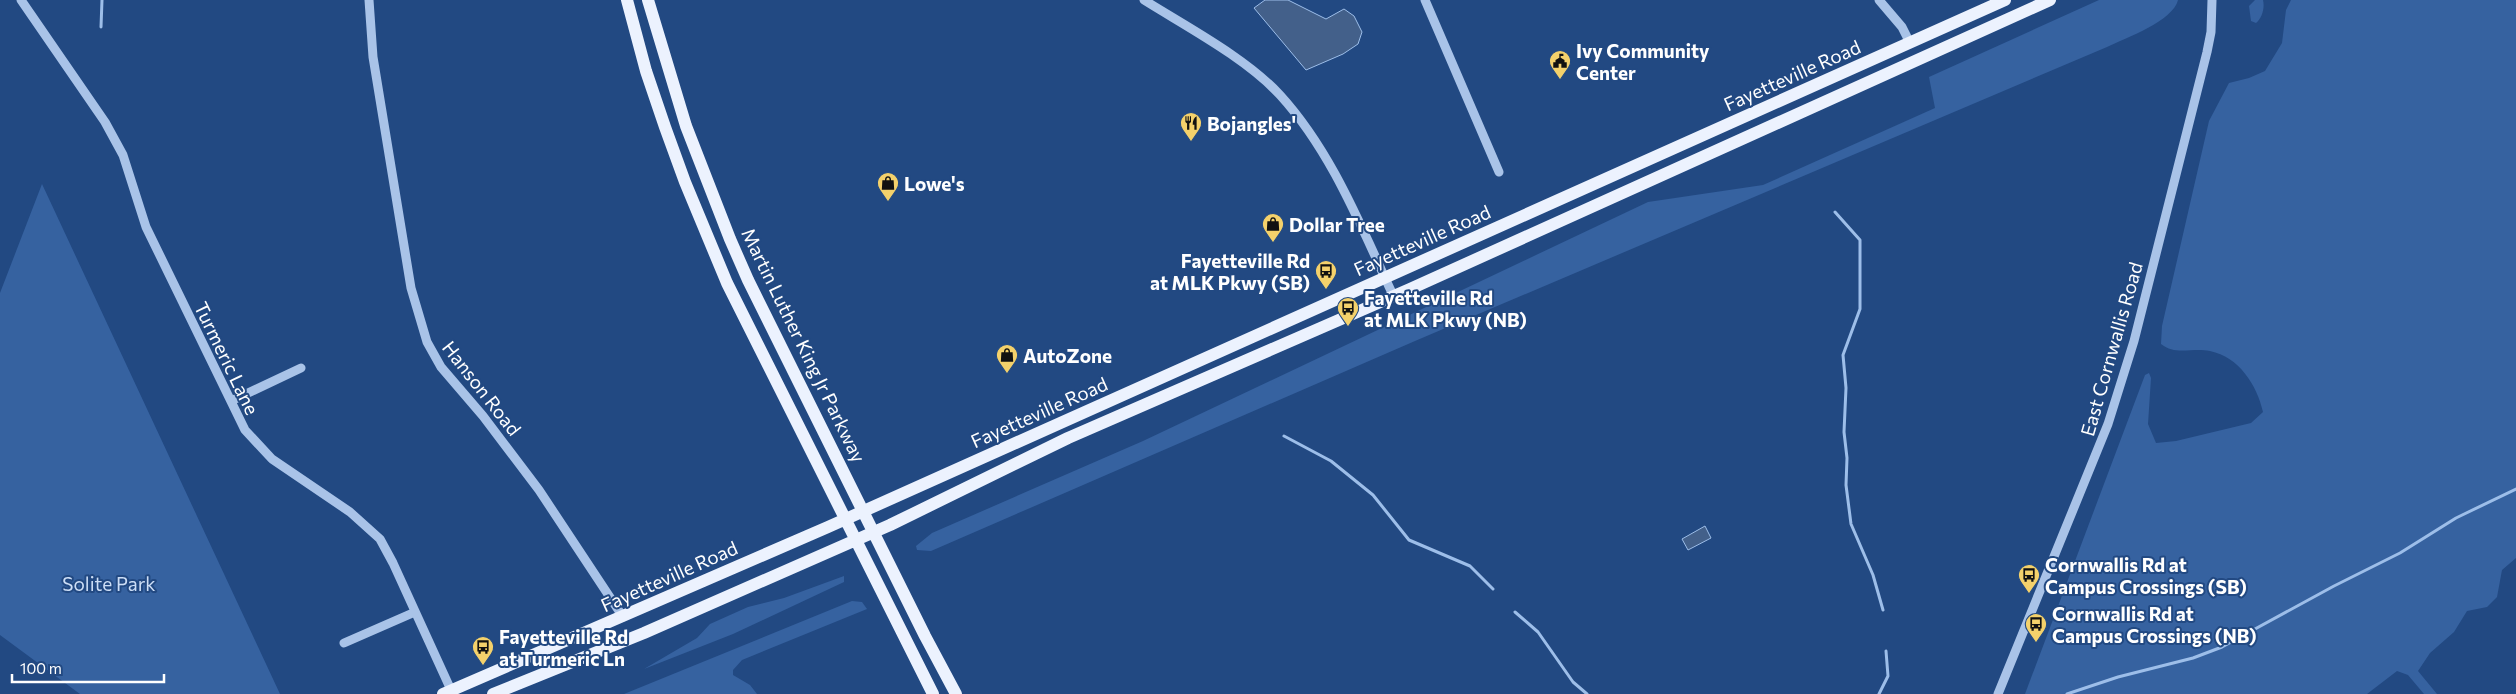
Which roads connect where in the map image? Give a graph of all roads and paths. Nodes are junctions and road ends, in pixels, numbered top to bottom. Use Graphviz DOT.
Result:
graph roads {
  1 [pos="21,0"];
  2 [pos="369,0"];
  3 [pos="627,0"];
  4 [pos="648,0"];
  5 [pos="1144,0"];
  6 [pos="1425,0"];
  7 [pos="1879,0"];
  8 [pos="2005,0"];
  9 [pos="2050,0"];
  10 [pos="2212,0"];
  11 [pos="1910,43"];
  12 [pos="1499,172"];
  13 [pos="1385,277"];
  14 [pos="1394,296"];
  15 [pos="301,368"];
  16 [pos="231,401"];
  17 [pos="864,510"];
  18 [pos="845,519"];
  19 [pos="874,532"];
  20 [pos="855,540"];
  21 [pos="415,612"];
  22 [pos="623,617"];
  23 [pos="344,643"];
  24 [pos="447,692"];
  25 [pos="493,694"];
  26 [pos="933,694"];
  27 [pos="956,694"];
  28 [pos="1998,694"];
  1 -- 16 [label="street, Turmeric Lane"];
  2 -- 22 [label="street, Hanson Road"];
  3 -- 18 [label="main road"];
  4 -- 17 [label="main road, Martin Luther King Jr Parkway"];
  5 -- 13 [label="street"];
  6 -- 12 [label="street"];
  7 -- 11 [label="street"];
  8 -- 11 [label="main road, Fayetteville Road"];
  9 -- 14 [label="main road, Fayetteville Road"];
  10 -- 28 [label="street, East Cornwallis Road"];
  11 -- 13 [label="main road, Fayetteville Road"];
  13 -- 14 [label="street"];
  13 -- 17 [label="main road, Fayetteville Road"];
  14 -- 19 [label="main road, Fayetteville Road"];
  15 -- 16 [label="street"];
  16 -- 21 [label="street, Turmeric Lane"];
  17 -- 18 [label="main road, Fayetteville Road"];
  17 -- 19 [label="main road, Martin Luther King Jr Parkway"];
  18 -- 20 [label="main road"];
  18 -- 22 [label="main road, Fayetteville Road"];
  19 -- 20 [label="main road, Fayetteville Road"];
  19 -- 27 [label="main road, Martin Luther King Jr Parkway"];
  20 -- 25 [label="main road, Fayetteville Road"];
  20 -- 26 [label="main road"];
  21 -- 23 [label="street"];
  21 -- 24 [label="street, Turmeric Lane"];
  22 -- 24 [label="main road, Fayetteville Road"];
}
